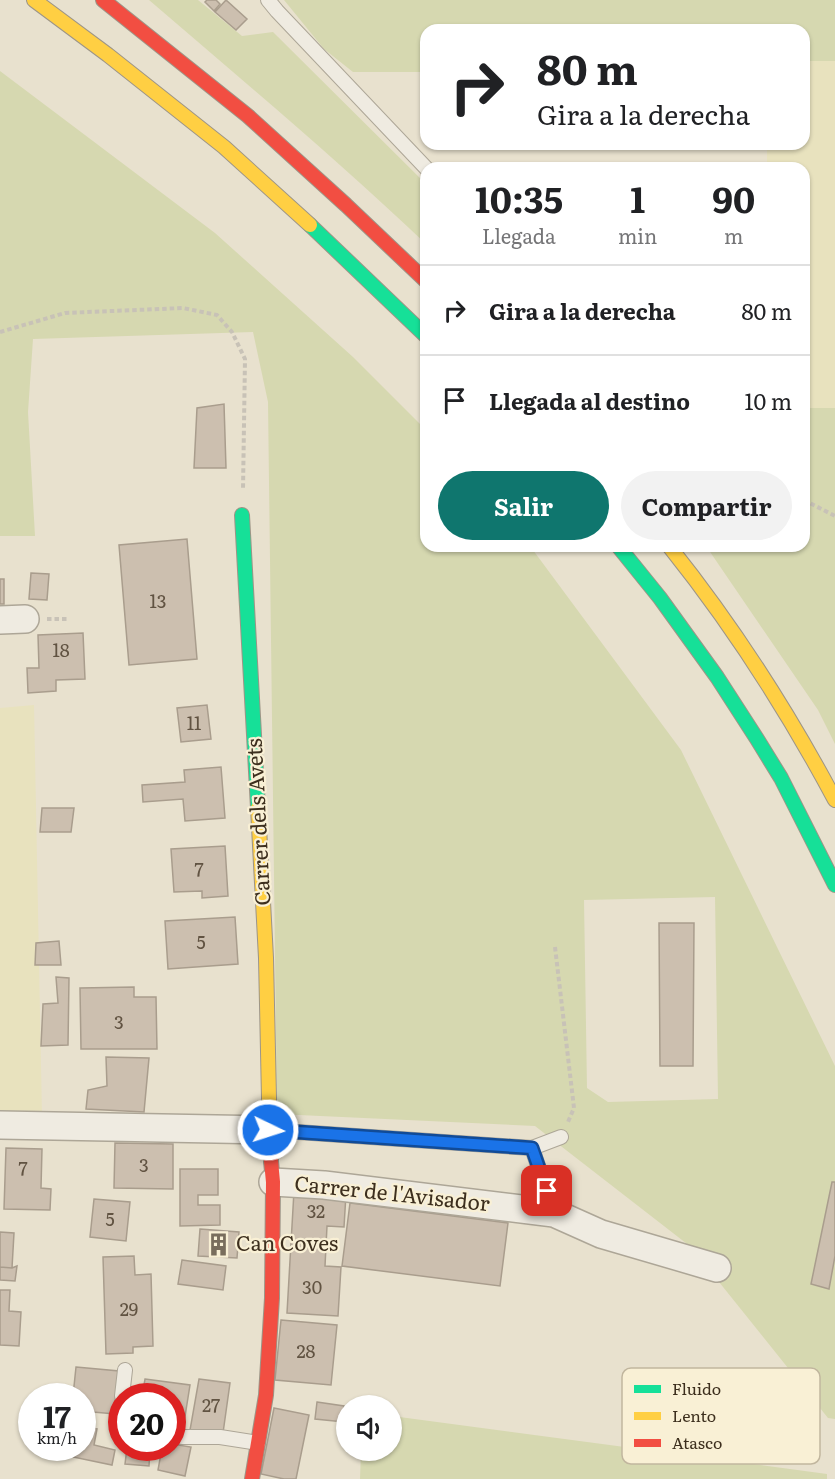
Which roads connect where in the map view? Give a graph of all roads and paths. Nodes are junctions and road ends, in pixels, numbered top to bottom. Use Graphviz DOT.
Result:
graph roads {
  1 [pos="34,0"];
  2 [pos="103,0"];
  3 [pos="268,0"];
  4 [pos="420,162"];
  5 [pos="420,275"];
  6 [pos="420,330"];
  7 [pos="0,332"];
  8 [pos="810,503"];
  9 [pos="242,515"];
  10 [pos="835,516"];
  11 [pos="623,552"];
  12 [pos="674,552"];
  13 [pos="835,800"];
  14 [pos="835,885"];
  15 [pos="555,947"];
  16 [pos="0,1125"];
  17 [pos="268,1130"];
  18 [pos="561,1137"];
  19 [pos="532,1148"];
  20 [pos="273,1182"];
  21 [pos="554,1213"];
  22 [pos="717,1268"];
  23 [pos="125,1370"];
  24 [pos="124,1383"];
  25 [pos="186,1437"];
  26 [pos="258,1443"];
  27 [pos="252,1479"];
  1 -- 6 [label="main road"];
  2 -- 5 [label="main road"];
  3 -- 4 [label="lane"];
  7 -- 9 [label="path"];
  8 -- 10 [label="path"];
  9 -- 17 [label="main road, Carrer dels Avets"];
  11 -- 14 [label="main road"];
  12 -- 13 [label="main road"];
  15 -- 18 [label="path"];
  16 -- 17 [label="street"];
  17 -- 19 [label="lane"];
  17 -- 20 [label="main road, Carrer dels Avets"];
  18 -- 19 [label="lane"];
  19 -- 21 [label="lane"];
  20 -- 21 [label="street, Carrer de l'Avisador"];
  20 -- 26 [label="main road, Carrer dels Avets"];
  21 -- 22 [label="street, Carrer de l'Avisador"];
  23 -- 24 [label="lane"];
  25 -- 26 [label="lane"];
  26 -- 27 [label="main road, Carrer dels Avets"];
}
